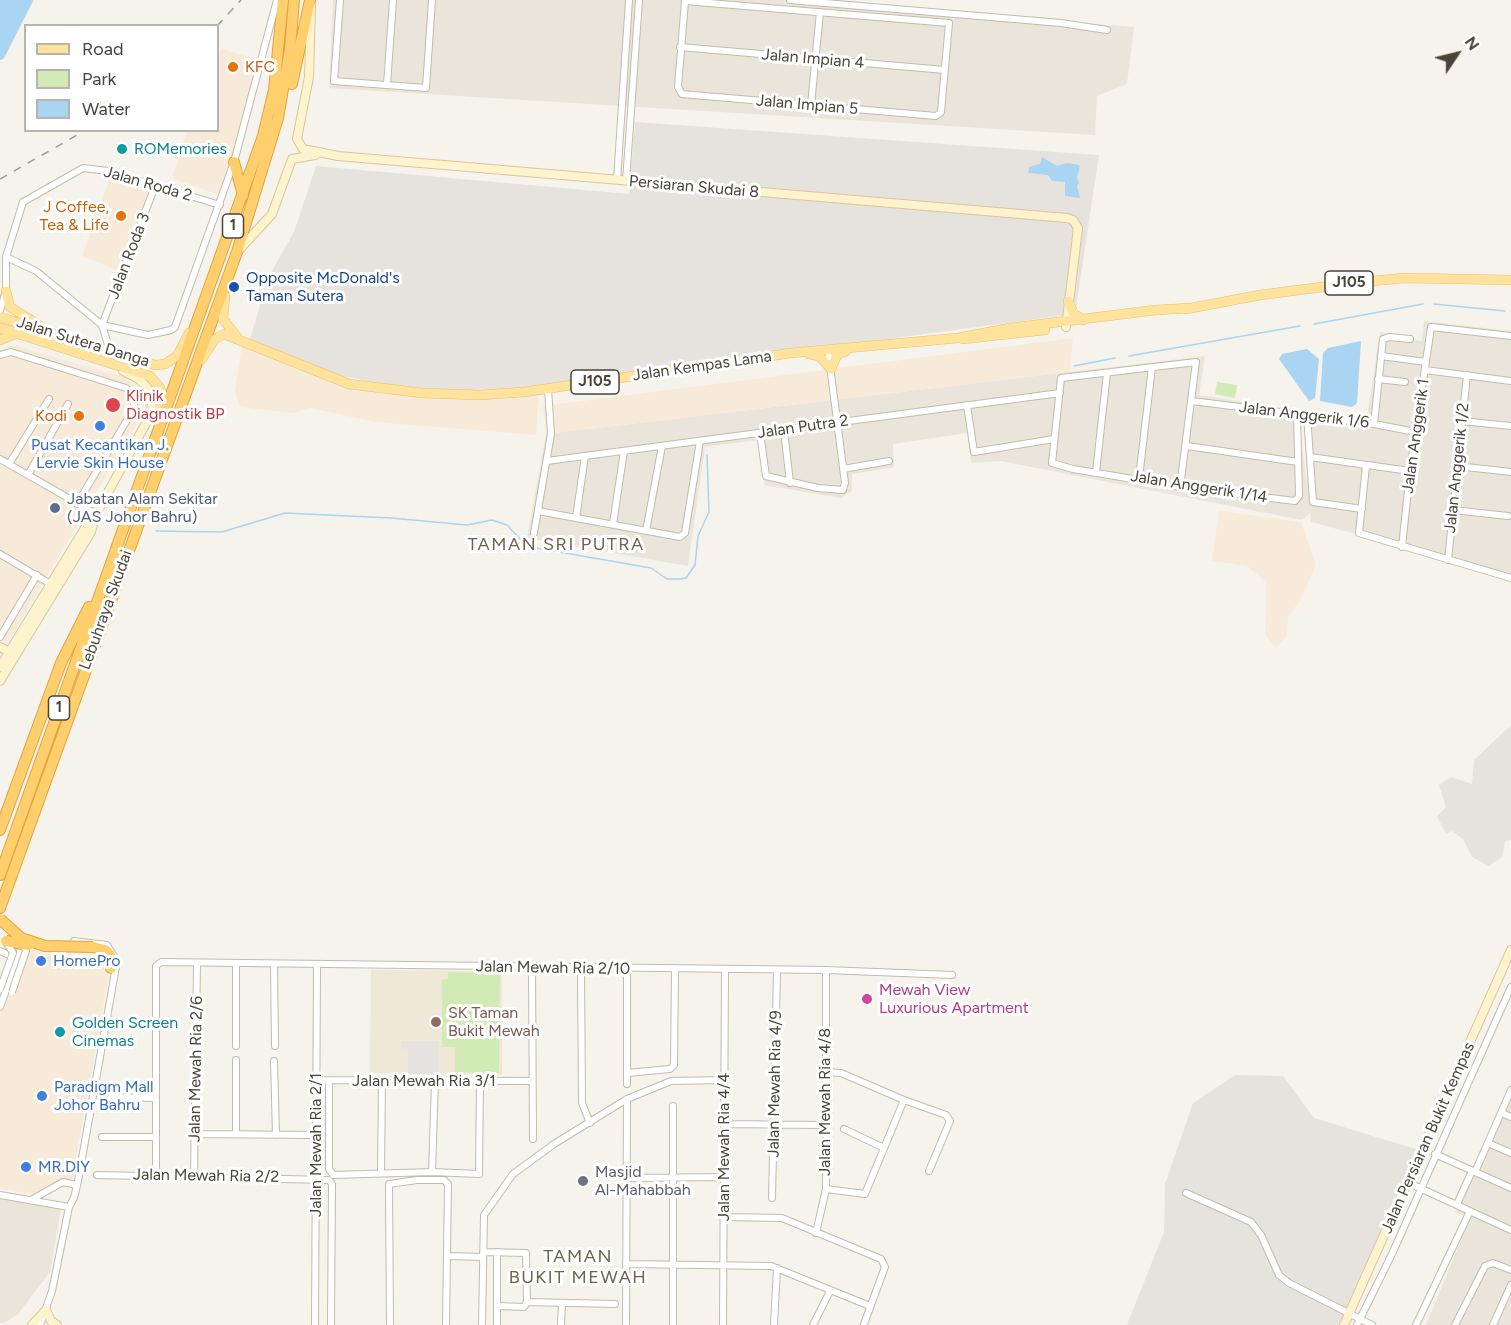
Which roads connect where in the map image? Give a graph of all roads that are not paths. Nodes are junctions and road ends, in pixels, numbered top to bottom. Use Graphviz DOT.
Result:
graph roads {
  1 [pos="277,0"];
  2 [pos="283,0"];
  3 [pos="294,0"];
  4 [pos="310,0"];
  5 [pos="340,0"];
  6 [pos="393,0"];
  7 [pos="432,0"];
  8 [pos="629,0"];
  9 [pos="639,0"];
  10 [pos="790,0"];
  11 [pos="685,1"];
  12 [pos="820,12"];
  13 [pos="1107,30"];
  14 [pos="680,47"];
  15 [pos="815,59"];
  16 [pos="615,69"];
  17 [pos="623,69"];
  18 [pos="633,70"];
  19 [pos="945,70"];
  20 [pos="387,85"];
  21 [pos="811,105"];
  22 [pos="278,118"];
  23 [pos="321,154"];
  24 [pos="234,162"];
  25 [pos="621,181"];
  26 [pos="155,186"];
  27 [pos="244,195"];
  28 [pos="219,205"];
  29 [pos="237,252"];
  30 [pos="6,258"];
  31 [pos="1511,280"];
  32 [pos="227,282"];
  33 [pos="2,287"];
  34 [pos="1068,301"];
  35 [pos="205,305"];
  36 [pos="1190,308"];
  37 [pos="0,311"];
  38 [pos="0,317"];
  39 [pos="1084,320"];
  40 [pos="102,325"];
  41 [pos="1065,325"];
  42 [pos="0,328"];
  43 [pos="51,333"];
  44 [pos="17,334"];
  45 [pos="1511,336"];
  46 [pos="239,338"];
  47 [pos="1410,339"];
  48 [pos="0,340"];
  49 [pos="878,345"];
  50 [pos="828,350"];
  51 [pos="111,351"];
  52 [pos="791,353"];
  53 [pos="0,355"];
  54 [pos="1381,356"];
  55 [pos="107,362"];
  56 [pos="1426,362"];
  57 [pos="1152,367"];
  58 [pos="195,369"];
  59 [pos="831,369"];
  60 [pos="1425,370"];
  61 [pos="1107,373"];
  62 [pos="1467,375"];
  63 [pos="1377,378"];
  64 [pos="1511,381"];
  65 [pos="1405,382"];
  66 [pos="548,389"];
  67 [pos="1060,393"];
  68 [pos="49,399"];
  69 [pos="1192,401"];
  70 [pos="68,404"];
  71 [pos="967,405"];
  72 [pos="1297,414"];
  73 [pos="1307,415"];
  74 [pos="1462,421"];
  75 [pos="837,423"];
  76 [pos="1374,424"];
  77 [pos="1511,426"];
  78 [pos="784,430"];
  79 [pos="1415,432"];
  80 [pos="760,433"];
  81 [pos="1054,439"];
  82 [pos="700,441"];
  83 [pos="662,446"];
  84 [pos="1187,446"];
  85 [pos="624,451"];
  86 [pos="585,456"];
  87 [pos="1310,457"];
  88 [pos="150,458"];
  89 [pos="0,459"];
  90 [pos="547,461"];
  91 [pos="889,462"];
  92 [pos="1298,462"];
  93 [pos="9,465"];
  94 [pos="1366,466"];
  95 [pos="1457,466"];
  96 [pos="843,469"];
  97 [pos="1410,471"];
  98 [pos="1511,472"];
  99 [pos="1100,473"];
  100 [pos="28,475"];
  101 [pos="1139,478"];
  102 [pos="790,483"];
  103 [pos="1180,487"];
  104 [pos="77,504"];
  105 [pos="1362,509"];
  106 [pos="1453,510"];
  107 [pos="538,511"];
  108 [pos="96,514"];
  109 [pos="1508,516"];
  110 [pos="576,518"];
  111 [pos="613,524"];
  112 [pos="646,531"];
  113 [pos="534,533"];
  114 [pos="1402,547"];
  115 [pos="0,554"];
  116 [pos="1448,560"];
  117 [pos="110,564"];
  118 [pos="37,575"];
  119 [pos="1511,578"];
  120 [pos="53,586"];
  121 [pos="0,637"];
  122 [pos="0,647"];
  123 [pos="8,656"];
  124 [pos="0,667"];
  125 [pos="0,681"];
  126 [pos="0,830"];
  127 [pos="0,875"];
  128 [pos="0,908"];
  129 [pos="0,919"];
  130 [pos="24,945"];
  131 [pos="2,949"];
  132 [pos="93,949"];
  133 [pos="1511,951"];
  134 [pos="18,958"];
  135 [pos="108,960"];
  136 [pos="197,963"];
  137 [pos="236,964"];
  138 [pos="274,964"];
  139 [pos="317,965"];
  140 [pos="532,967"];
  141 [pos="582,968"];
  142 [pos="675,968"];
  143 [pos="627,969"];
  144 [pos="725,969"];
  145 [pos="777,970"];
  146 [pos="826,970"];
  147 [pos="952,975"];
  148 [pos="1511,987"];
  149 [pos="0,989"];
  150 [pos="0,1006"];
  151 [pos="275,1046"];
  152 [pos="236,1047"];
  153 [pos="236,1060"];
  154 [pos="274,1061"];
  155 [pos="627,1072"];
  156 [pos="825,1072"];
  157 [pos="316,1080"];
  158 [pos="724,1080"];
  159 [pos="329,1081"];
  160 [pos="381,1081"];
  161 [pos="435,1081"];
  162 [pos="480,1081"];
  163 [pos="532,1081"];
  164 [pos="627,1084"];
  165 [pos="1511,1090"];
  166 [pos="111,1097"];
  167 [pos="156,1098"];
  168 [pos="627,1099"];
  169 [pos="904,1100"];
  170 [pos="673,1106"];
  171 [pos="1502,1113"];
  172 [pos="1511,1117"];
  173 [pos="590,1123"];
  174 [pos="724,1124"];
  175 [pos="774,1125"];
  176 [pos="824,1125"];
  177 [pos="844,1129"];
  178 [pos="195,1134"];
  179 [pos="236,1134"];
  180 [pos="276,1135"];
  181 [pos="316,1135"];
  182 [pos="102,1137"];
  183 [pos="156,1137"];
  184 [pos="533,1139"];
  185 [pos="1488,1143"];
  186 [pos="884,1148"];
  187 [pos="1511,1153"];
  188 [pos="1435,1154"];
  189 [pos="929,1171"];
  190 [pos="1474,1171"];
  191 [pos="432,1172"];
  192 [pos="381,1173"];
  193 [pos="97,1175"];
  194 [pos="156,1176"];
  195 [pos="194,1176"];
  196 [pos="674,1176"];
  197 [pos="724,1177"];
  198 [pos="316,1178"];
  199 [pos="628,1178"];
  200 [pos="1409,1183"];
  201 [pos="77,1185"];
  202 [pos="1420,1188"];
  203 [pos="1511,1188"];
  204 [pos="825,1189"];
  205 [pos="1186,1193"];
  206 [pos="0,1195"];
  207 [pos="772,1198"];
  208 [pos="34,1201"];
  209 [pos="1457,1204"];
  210 [pos="69,1207"];
  211 [pos="1470,1211"];
  212 [pos="723,1217"];
  213 [pos="1511,1230"];
  214 [pos="816,1233"];
  215 [pos="497,1252"];
  216 [pos="483,1254"];
  217 [pos="448,1256"];
  218 [pos="626,1264"];
  219 [pos="674,1265"];
  220 [pos="723,1265"];
  221 [pos="777,1268"];
  222 [pos="1511,1270"];
  223 [pos="1511,1285"];
  224 [pos="830,1291"];
  225 [pos="1511,1295"];
  226 [pos="1504,1300"];
  227 [pos="527,1302"];
  228 [pos="562,1304"];
  229 [pos="615,1304"];
  230 [pos="497,1306"];
  231 [pos="870,1306"];
  232 [pos="46,1310"];
  233 [pos="1349,1315"];
  234 [pos="1359,1322"];
  235 [pos="864,1324"];
  236 [pos="32,1325"];
  237 [pos="40,1325"];
  238 [pos="57,1325"];
  239 [pos="315,1325"];
  240 [pos="331,1325"];
  241 [pos="390,1325"];
  242 [pos="446,1325"];
  243 [pos="482,1325"];
  244 [pos="497,1325"];
  245 [pos="561,1325"];
  246 [pos="626,1325"];
  247 [pos="673,1325"];
  248 [pos="723,1325"];
  249 [pos="774,1325"];
  250 [pos="813,1325"];
  251 [pos="1344,1325"];
  252 [pos="1372,1325"];
  253 [pos="1416,1325"];
  254 [pos="1455,1325"];
  255 [pos="1493,1325"];
  1 -- 24 [label="street"];
  2 -- 27 [label="highway, Lebuhraya Skudai / 1"];
  3 -- 22 [label="highway, Lebuhraya Skudai / 1"];
  4 -- 22 [label="highway"];
  4 -- 23 [label="street"];
  5 -- 20 [label="street"];
  6 -- 20 [label="street"];
  7 -- 20 [label="street"];
  8 -- 17 [label="street"];
  9 -- 18 [label="street"];
  10 -- 13 [label="street"];
  11 -- 12 [label="street"];
  11 -- 14 [label="street"];
  12 -- 15 [label="street"];
  12 -- 19 [label="street"];
  14 -- 15 [label="street, Jalan Impian 4"];
  14 -- 21 [label="street, Jalan Impian 5"];
  15 -- 19 [label="street, Jalan Impian 4"];
  15 -- 21 [label="street"];
  16 -- 17 [label="street"];
  17 -- 18 [label="street"];
  17 -- 25 [label="street"];
  18 -- 25 [label="street"];
  19 -- 21 [label="street, Jalan Impian 5"];
  22 -- 29 [label="highway, Lebuhraya Skudai / 1"];
  23 -- 25 [label="street, Persiaran Skudai 8"];
  23 -- 29 [label="street"];
  24 -- 27 [label="highway"];
  24 -- 28 [label="street"];
  25 -- 34 [label="street, Persiaran Skudai 8"];
  26 -- 28 [label="street, Jalan Roda 2"];
  26 -- 30 [label="street, Jalan Roda 2"];
  26 -- 40 [label="street, Jalan Roda 3"];
  27 -- 35 [label="highway, Lebuhraya Skudai / 1"];
  28 -- 40 [label="street"];
  29 -- 32 [label="highway, Lebuhraya Skudai / 1"];
  30 -- 33 [label="street, Jalan Roda 2"];
  30 -- 40 [label="street"];
  31 -- 36 [label="main road, Jalan Kempas Lama / J105"];
  32 -- 46 [label="main road"];
  32 -- 58 [label="highway, Lebuhraya Skudai / 1"];
  33 -- 37 [label="street, Jalan Roda 2"];
  33 -- 43 [label="main road"];
  34 -- 39 [label="main road"];
  34 -- 41 [label="street"];
  35 -- 51 [label="main road, Jalan Sutera Danga"];
  35 -- 88 [label="highway, Lebuhraya Skudai / 1"];
  36 -- 39 [label="main road, Jalan Kempas Lama / J105"];
  36 -- 41 [label="main road, Jalan Kempas Lama / J105"];
  38 -- 43 [label="main road, Jalan Sutera Danga"];
  39 -- 41 [label="main road, Jalan Kempas Lama / J105"];
  40 -- 51 [label="street"];
  41 -- 49 [label="main road, Jalan Kempas Lama / J105"];
  42 -- 44 [label="main road, Jalan Sutera Danga"];
  43 -- 51 [label="main road, Jalan Sutera Danga"];
  44 -- 48 [label="main road"];
  44 -- 55 [label="main road, Jalan Sutera Danga"];
  45 -- 56 [label="street, Jalan Anggerik 1"];
  46 -- 58 [label="main road"];
  46 -- 66 [label="main road, Jalan Kempas Lama / J105"];
  47 -- 54 [label="street"];
  49 -- 50 [label="main road, Jalan Kempas Lama / J105"];
  49 -- 59 [label="main road"];
  50 -- 52 [label="main road, Jalan Kempas Lama / J105"];
  50 -- 59 [label="street"];
  52 -- 59 [label="main road"];
  52 -- 66 [label="main road, Jalan Kempas Lama / J105"];
  53 -- 104 [label="street"];
  54 -- 56 [label="street"];
  54 -- 63 [label="street"];
  55 -- 88 [label="main road, Jalan Sutera Danga"];
  55 -- 108 [label="street"];
  56 -- 60 [label="street, Jalan Anggerik 1"];
  57 -- 61 [label="street"];
  57 -- 69 [label="street"];
  57 -- 101 [label="street"];
  58 -- 128 [label="highway, Lebuhraya Skudai / 1"];
  59 -- 75 [label="street"];
  60 -- 62 [label="street"];
  60 -- 79 [label="street, Jalan Anggerik 1"];
  61 -- 67 [label="street"];
  61 -- 99 [label="street"];
  62 -- 64 [label="street"];
  62 -- 74 [label="street, Jalan Anggerik 1/2"];
  63 -- 65 [label="street"];
  63 -- 76 [label="street"];
  66 -- 90 [label="street"];
  67 -- 71 [label="street, Jalan Putra 2"];
  67 -- 81 [label="street"];
  68 -- 93 [label="street"];
  69 -- 72 [label="street, Jalan Anggerik 1/6"];
  69 -- 84 [label="street"];
  70 -- 100 [label="street"];
  71 -- 75 [label="street, Jalan Putra 2"];
  71 -- 81 [label="street"];
  72 -- 73 [label="street, Jalan Anggerik 1/6"];
  72 -- 92 [label="street"];
  73 -- 76 [label="street, Jalan Anggerik 1/6"];
  73 -- 87 [label="street"];
  74 -- 77 [label="street"];
  74 -- 95 [label="street, Jalan Anggerik 1/2"];
  75 -- 78 [label="street, Jalan Putra 2"];
  75 -- 96 [label="street"];
  76 -- 79 [label="street, Jalan Anggerik 1/6"];
  78 -- 80 [label="street, Jalan Putra 2"];
  78 -- 102 [label="street"];
  79 -- 97 [label="street, Jalan Anggerik 1"];
  80 -- 82 [label="street, Jalan Putra 2"];
  80 -- 102 [label="street"];
  81 -- 99 [label="street, Jalan Anggerik 1/14"];
  82 -- 83 [label="street, Jalan Putra 2"];
  82 -- 112 [label="street"];
  83 -- 85 [label="street, Jalan Putra 2"];
  83 -- 112 [label="street"];
  84 -- 92 [label="street"];
  84 -- 103 [label="street"];
  85 -- 86 [label="street, Jalan Putra 2"];
  85 -- 111 [label="street"];
  86 -- 90 [label="street, Jalan Putra 2"];
  86 -- 110 [label="street"];
  87 -- 94 [label="street"];
  87 -- 105 [label="street"];
  88 -- 117 [label="highway, Lebuhraya Skudai / 1"];
  89 -- 93 [label="street"];
  90 -- 107 [label="street"];
  91 -- 96 [label="street"];
  92 -- 103 [label="street, Jalan Anggerik 1/14"];
  93 -- 100 [label="street"];
  94 -- 97 [label="street"];
  94 -- 105 [label="street"];
  95 -- 98 [label="street"];
  95 -- 106 [label="street, Jalan Anggerik 1/2"];
  96 -- 102 [label="street"];
  97 -- 114 [label="street, Jalan Anggerik 1"];
  99 -- 101 [label="street, Jalan Anggerik 1/14"];
  100 -- 104 [label="street"];
  101 -- 103 [label="street, Jalan Anggerik 1/14"];
  104 -- 108 [label="street"];
  105 -- 114 [label="street"];
  106 -- 109 [label="street"];
  106 -- 116 [label="street, Jalan Anggerik 1/2"];
  107 -- 110 [label="street"];
  107 -- 113 [label="street"];
  108 -- 120 [label="street"];
  110 -- 111 [label="street"];
  111 -- 112 [label="street"];
  114 -- 116 [label="street"];
  115 -- 118 [label="street"];
  116 -- 119 [label="street"];
  117 -- 126 [label="highway"];
  117 -- 127 [label="highway, Lebuhraya Skudai / 1"];
  118 -- 120 [label="street"];
  118 -- 121 [label="street"];
  120 -- 123 [label="street"];
  122 -- 123 [label="street"];
  123 -- 124 [label="street"];
  123 -- 125 [label="street"];
  129 -- 132 [label="highway, bridge"];
  130 -- 131 [label="highway, bridge"];
  130 -- 132 [label="highway, bridge"];
  130 -- 150 [label="street, bridge"];
  131 -- 134 [label="street"];
  131 -- 149 [label="street, bridge"];
  132 -- 135 [label="highway"];
  133 -- 200 [label="street, Jalan Persiaran Bukit Kempas"];
  134 -- 150 [label="street"];
  134 -- 201 [label="street"];
  136 -- 137 [label="street, Jalan Mewah Ria 2/10"];
  136 -- 167 [label="street, Jalan Mewah Ria 2/10"];
  136 -- 178 [label="street, Jalan Mewah Ria 2/6"];
  137 -- 138 [label="street, Jalan Mewah Ria 2/10"];
  137 -- 152 [label="street"];
  138 -- 139 [label="street, Jalan Mewah Ria 2/10"];
  138 -- 151 [label="street"];
  139 -- 140 [label="street, Jalan Mewah Ria 2/10"];
  139 -- 157 [label="street, Jalan Mewah Ria 2/1"];
  140 -- 141 [label="street, Jalan Mewah Ria 2/10"];
  140 -- 163 [label="street"];
  141 -- 143 [label="street, Jalan Mewah Ria 2/10"];
  141 -- 173 [label="street"];
  142 -- 143 [label="street, Jalan Mewah Ria 2/10"];
  142 -- 144 [label="street, Jalan Mewah Ria 2/10"];
  142 -- 155 [label="street"];
  143 -- 155 [label="street"];
  144 -- 145 [label="street, Jalan Mewah Ria 2/10"];
  144 -- 158 [label="street, Jalan Mewah Ria 4/4"];
  145 -- 146 [label="street, Jalan Mewah Ria 2/10"];
  145 -- 175 [label="street, Jalan Mewah Ria 4/9"];
  146 -- 147 [label="street, Jalan Mewah Ria 2/10"];
  146 -- 156 [label="street, Jalan Mewah Ria 4/8"];
  148 -- 188 [label="street"];
  153 -- 179 [label="street"];
  154 -- 180 [label="street"];
  155 -- 164 [label="street"];
  156 -- 169 [label="street"];
  156 -- 176 [label="street, Jalan Mewah Ria 4/8"];
  157 -- 159 [label="street, Jalan Mewah Ria 3/1"];
  157 -- 181 [label="street, Jalan Mewah Ria 2/1"];
  158 -- 168 [label="street"];
  158 -- 174 [label="street, Jalan Mewah Ria 4/4"];
  159 -- 160 [label="street, Jalan Mewah Ria 3/1"];
  159 -- 192 [label="street"];
  160 -- 161 [label="street, Jalan Mewah Ria 3/1"];
  160 -- 192 [label="street"];
  161 -- 162 [label="street, Jalan Mewah Ria 3/1"];
  161 -- 191 [label="street"];
  162 -- 163 [label="street, Jalan Mewah Ria 3/1"];
  162 -- 191 [label="street"];
  163 -- 184 [label="street"];
  165 -- 171 [label="street"];
  166 -- 167 [label="street"];
  167 -- 183 [label="street"];
  168 -- 173 [label="street"];
  168 -- 199 [label="street"];
  169 -- 186 [label="street"];
  169 -- 189 [label="street"];
  170 -- 196 [label="street"];
  171 -- 172 [label="street"];
  171 -- 185 [label="street"];
  173 -- 216 [label="street"];
  174 -- 175 [label="street"];
  174 -- 197 [label="street, Jalan Mewah Ria 4/4"];
  175 -- 176 [label="street"];
  175 -- 207 [label="street, Jalan Mewah Ria 4/9"];
  176 -- 204 [label="street, Jalan Mewah Ria 4/8"];
  177 -- 186 [label="street"];
  178 -- 179 [label="street"];
  178 -- 195 [label="street, Jalan Mewah Ria 2/6"];
  179 -- 180 [label="street"];
  180 -- 181 [label="street"];
  181 -- 198 [label="street, Jalan Mewah Ria 2/1"];
  182 -- 183 [label="street"];
  183 -- 194 [label="street"];
  185 -- 187 [label="street"];
  185 -- 190 [label="street"];
  186 -- 204 [label="street"];
  188 -- 190 [label="street"];
  188 -- 202 [label="street"];
  190 -- 203 [label="street"];
  190 -- 209 [label="street"];
  191 -- 192 [label="street"];
  193 -- 194 [label="street, Jalan Mewah Ria 2/2"];
  194 -- 195 [label="street, Jalan Mewah Ria 2/2"];
  195 -- 198 [label="street, Jalan Mewah Ria 2/2"];
  196 -- 197 [label="street"];
  196 -- 199 [label="street"];
  196 -- 219 [label="street"];
  197 -- 212 [label="street, Jalan Mewah Ria 4/4"];
  198 -- 239 [label="street, Jalan Mewah Ria 2/1"];
  198 -- 240 [label="street"];
  199 -- 218 [label="street"];
  200 -- 202 [label="street"];
  200 -- 233 [label="street, Jalan Persiaran Bukit Kempas"];
  201 -- 208 [label="street"];
  201 -- 210 [label="street"];
  202 -- 209 [label="street"];
  202 -- 234 [label="street"];
  204 -- 214 [label="street, Jalan Mewah Ria 4/8"];
  205 -- 233 [label="street"];
  206 -- 208 [label="street"];
  208 -- 210 [label="street"];
  209 -- 211 [label="street"];
  210 -- 232 [label="street"];
  211 -- 213 [label="street"];
  211 -- 253 [label="street"];
  212 -- 214 [label="street"];
  212 -- 220 [label="street, Jalan Mewah Ria 4/4"];
  214 -- 231 [label="street"];
  215 -- 216 [label="street"];
  215 -- 227 [label="street"];
  215 -- 230 [label="street"];
  216 -- 217 [label="street"];
  216 -- 243 [label="street"];
  217 -- 241 [label="street"];
  217 -- 242 [label="street"];
  218 -- 219 [label="street"];
  218 -- 246 [label="street"];
  219 -- 220 [label="street"];
  219 -- 247 [label="street"];
  220 -- 221 [label="street"];
  220 -- 248 [label="street, Jalan Mewah Ria 4/4"];
  221 -- 224 [label="street"];
  221 -- 249 [label="street"];
  222 -- 254 [label="street"];
  223 -- 226 [label="street"];
  224 -- 231 [label="street"];
  224 -- 250 [label="street"];
  225 -- 226 [label="street"];
  226 -- 255 [label="street"];
  227 -- 228 [label="street"];
  227 -- 230 [label="street"];
  228 -- 229 [label="street"];
  228 -- 245 [label="street"];
  230 -- 244 [label="street"];
  231 -- 235 [label="street"];
  232 -- 236 [label="street"];
  232 -- 237 [label="street"];
  232 -- 238 [label="street"];
  233 -- 234 [label="street"];
  233 -- 251 [label="street, Jalan Persiaran Bukit Kempas"];
  234 -- 252 [label="street"];
}
